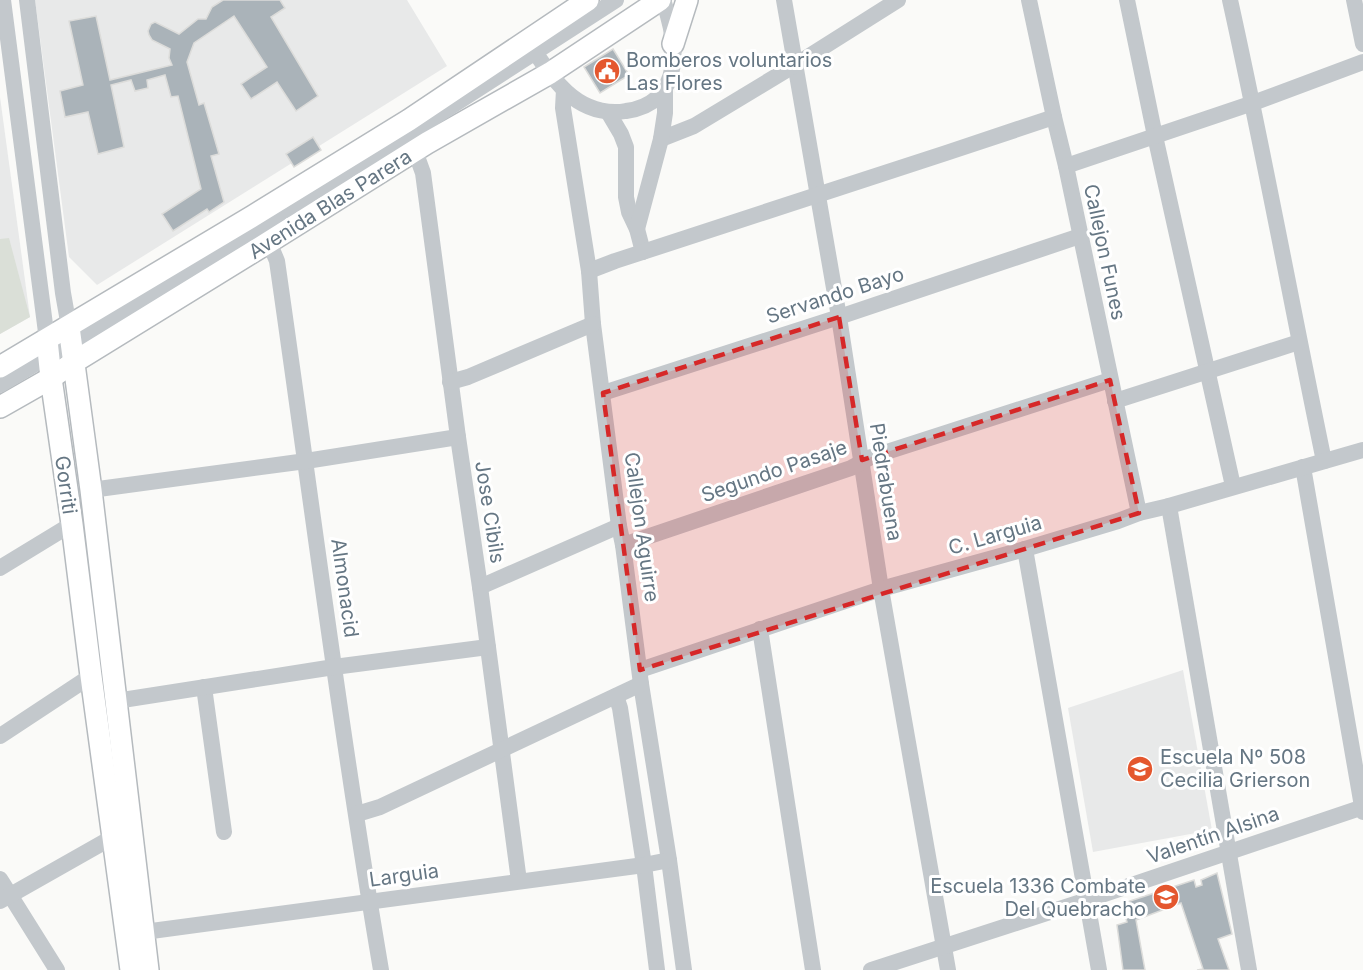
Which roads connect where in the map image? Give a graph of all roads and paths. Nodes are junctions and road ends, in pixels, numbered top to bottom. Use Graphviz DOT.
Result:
graph roads {
  1 [pos="3,0"];
  2 [pos="27,0"];
  3 [pos="588,0"];
  4 [pos="616,0"];
  5 [pos="661,0"];
  6 [pos="687,0"];
  7 [pos="784,0"];
  8 [pos="898,0"];
  9 [pos="1029,0"];
  10 [pos="1127,0"];
  11 [pos="1230,0"];
  12 [pos="1354,0"];
  13 [pos="673,44"];
  14 [pos="1363,44"];
  15 [pos="531,47"];
  16 [pos="1363,62"];
  17 [pos="795,65"];
  18 [pos="550,73"];
  19 [pos="564,90"];
  20 [pos="665,90"];
  21 [pos="39,103"];
  22 [pos="1253,103"];
  23 [pos="17,106"];
  24 [pos="608,112"];
  25 [pos="1054,117"];
  26 [pos="1155,136"];
  27 [pos="661,139"];
  28 [pos="415,151"];
  29 [pos="1066,166"];
  30 [pos="817,195"];
  31 [pos="261,229"];
  32 [pos="637,229"];
  33 [pos="1080,236"];
  34 [pos="643,252"];
  35 [pos="589,271"];
  36 [pos="839,317"];
  37 [pos="593,324"];
  38 [pos="1299,342"];
  39 [pos="71,344"];
  40 [pos="48,348"];
  41 [pos="0,368"];
  42 [pos="1208,372"];
  43 [pos="51,378"];
  44 [pos="1110,380"];
  45 [pos="450,382"];
  46 [pos="0,385"];
  47 [pos="603,393"];
  48 [pos="1115,401"];
  49 [pos="0,407"];
  50 [pos="458,437"];
  51 [pos="1363,450"];
  52 [pos="306,460"];
  53 [pos="1324,461"];
  54 [pos="862,462"];
  55 [pos="1303,467"];
  56 [pos="1233,486"];
  57 [pos="91,490"];
  58 [pos="1169,506"];
  59 [pos="1139,513"];
  60 [pos="72,524"];
  61 [pos="619,526"];
  62 [pos="623,545"];
  63 [pos="1025,549"];
  64 [pos="0,568"];
  65 [pos="480,587"];
  66 [pos="881,589"];
  67 [pos="759,629"];
  68 [pos="488,647"];
  69 [pos="334,667"];
  70 [pos="90,676"];
  71 [pos="641,677"];
  72 [pos="204,687"];
  73 [pos="616,696"];
  74 [pos="116,701"];
  75 [pos="0,736"];
  76 [pos="502,750"];
  77 [pos="659,797"];
  78 [pos="634,801"];
  79 [pos="1363,809"];
  80 [pos="357,814"];
  81 [pos="224,832"];
  82 [pos="113,837"];
  83 [pos="1228,852"];
  84 [pos="669,860"];
  85 [pos="644,865"];
  86 [pos="0,879"];
  87 [pos="519,881"];
  88 [pos="5,898"];
  89 [pos="1087,900"];
  90 [pos="369,901"];
  91 [pos="144,932"];
  92 [pos="944,946"];
  93 [pos="57,970"];
  94 [pos="131,970"];
  95 [pos="148,970"];
  96 [pos="381,970"];
  97 [pos="657,970"];
  98 [pos="684,970"];
  99 [pos="813,970"];
  100 [pos="871,970"];
  101 [pos="948,970"];
  102 [pos="1099,970"];
  103 [pos="1249,970"];
  1 -- 23 [label="street, Gorriti"];
  2 -- 21 [label="street, Gorriti"];
  3 -- 15 [label="main road, Avenida Blas Parera"];
  4 -- 15 [label="street"];
  5 -- 13 [label="street"];
  5 -- 18 [label="main road, Avenida Blas Parera"];
  6 -- 13 [label="main road"];
  7 -- 17 [label="street, Piedrabuena"];
  8 -- 17 [label="street"];
  9 -- 25 [label="street, Callejon Funes"];
  10 -- 26 [label="street"];
  11 -- 22 [label="street"];
  12 -- 14 [label="street"];
  13 -- 20 [label="street"];
  15 -- 18 [label="street"];
  15 -- 31 [label="main road, Avenida Blas Parera"];
  16 -- 22 [label="street"];
  17 -- 27 [label="street"];
  17 -- 30 [label="street, Piedrabuena"];
  18 -- 19 [label="street"];
  18 -- 28 [label="main road, Avenida Blas Parera"];
  19 -- 24 [label="street"];
  19 -- 35 [label="street, Callejon Aguirre"];
  20 -- 24 [label="street"];
  20 -- 27 [label="street"];
  21 -- 23 [label="street"];
  21 -- 39 [label="street, Gorriti"];
  22 -- 26 [label="street"];
  22 -- 38 [label="street"];
  23 -- 40 [label="street, Gorriti"];
  24 -- 32 [label="street"];
  25 -- 29 [label="street, Callejon Funes"];
  25 -- 30 [label="street"];
  26 -- 29 [label="street"];
  26 -- 42 [label="street"];
  27 -- 32 [label="street"];
  28 -- 31 [label="main road, Avenida Blas Parera"];
  28 -- 45 [label="street, Jose Cibils"];
  29 -- 33 [label="street, Callejon Funes"];
  30 -- 34 [label="street"];
  30 -- 36 [label="street, Piedrabuena"];
  31 -- 39 [label="main road, Avenida Blas Parera"];
  31 -- 39 [label="main road, Avenida Blas Parera"];
  31 -- 52 [label="street, Almonacid"];
  32 -- 34 [label="street"];
  33 -- 36 [label="street, Servando Bayo"];
  33 -- 44 [label="street, Callejon Funes"];
  34 -- 35 [label="street"];
  35 -- 37 [label="street, Callejon Aguirre"];
  36 -- 47 [label="street, Servando Bayo"];
  36 -- 54 [label="street, Piedrabuena"];
  37 -- 45 [label="street"];
  37 -- 47 [label="street, Callejon Aguirre"];
  38 -- 42 [label="street"];
  38 -- 53 [label="street"];
  39 -- 40 [label="main road, Avenida Blas Parera"];
  39 -- 43 [label="main road, Avenida Blas Parera"];
  39 -- 57 [label="main road, Gorriti"];
  40 -- 41 [label="main road, Avenida Blas Parera"];
  40 -- 43 [label="main road, Gorriti"];
  40 -- 46 [label="street"];
  42 -- 48 [label="street"];
  42 -- 56 [label="street"];
  43 -- 49 [label="main road, Avenida Blas Parera"];
  43 -- 60 [label="main road, Gorriti"];
  44 -- 48 [label="street, Callejon Funes"];
  44 -- 54 [label="street, Segundo Pasaje"];
  45 -- 50 [label="street, Jose Cibils"];
  47 -- 61 [label="street, Callejon Aguirre"];
  48 -- 59 [label="street, Callejon Funes"];
  50 -- 52 [label="street"];
  50 -- 65 [label="street, Jose Cibils"];
  51 -- 53 [label="street, C. Larguia"];
  52 -- 57 [label="street"];
  52 -- 69 [label="street, Almonacid"];
  53 -- 55 [label="street, C. Larguia"];
  54 -- 62 [label="street, Segundo Pasaje"];
  54 -- 66 [label="street, Piedrabuena"];
  55 -- 56 [label="street, C. Larguia"];
  55 -- 79 [label="street"];
  56 -- 58 [label="street, C. Larguia"];
  57 -- 74 [label="main road, Gorriti"];
  58 -- 59 [label="street, C. Larguia"];
  58 -- 83 [label="street"];
  59 -- 63 [label="street, C. Larguia"];
  60 -- 64 [label="street"];
  60 -- 70 [label="main road, Gorriti"];
  61 -- 62 [label="street, Callejon Aguirre"];
  61 -- 65 [label="street"];
  62 -- 71 [label="street, Callejon Aguirre"];
  63 -- 66 [label="street, C. Larguia"];
  63 -- 89 [label="street"];
  65 -- 68 [label="street, Jose Cibils"];
  66 -- 67 [label="street, C. Larguia"];
  66 -- 92 [label="street, Piedrabuena"];
  67 -- 71 [label="street, C. Larguia"];
  67 -- 99 [label="street"];
  68 -- 69 [label="street"];
  68 -- 76 [label="street, Jose Cibils"];
  69 -- 72 [label="street"];
  69 -- 80 [label="street, Almonacid"];
  70 -- 75 [label="street"];
  70 -- 82 [label="main road, Gorriti"];
  71 -- 73 [label="street, C. Larguia"];
  71 -- 77 [label="street, Callejon Aguirre"];
  72 -- 74 [label="street"];
  72 -- 81 [label="street"];
  73 -- 76 [label="street, C. Larguia"];
  73 -- 78 [label="street"];
  74 -- 91 [label="main road, Gorriti"];
  76 -- 80 [label="street, C. Larguia"];
  76 -- 87 [label="street, Jose Cibils"];
  77 -- 78 [label="street"];
  77 -- 84 [label="street, Callejon Aguirre"];
  78 -- 85 [label="street"];
  79 -- 83 [label="street, Valentín Alsina"];
  80 -- 90 [label="street, Almonacid"];
  82 -- 88 [label="street"];
  82 -- 94 [label="main road, Gorriti"];
  83 -- 89 [label="street, Valentín Alsina"];
  83 -- 103 [label="street"];
  84 -- 85 [label="street, Larguia"];
  84 -- 98 [label="street, Callejon Aguirre"];
  85 -- 87 [label="street, Larguia"];
  85 -- 97 [label="street"];
  86 -- 88 [label="street"];
  87 -- 90 [label="street, Larguia"];
  88 -- 93 [label="street"];
  89 -- 92 [label="street, Valentín Alsina"];
  89 -- 102 [label="street"];
  90 -- 91 [label="street, Larguia"];
  90 -- 96 [label="street, Almonacid"];
  91 -- 95 [label="main road, Gorriti"];
  92 -- 100 [label="street, Valentín Alsina"];
  92 -- 101 [label="street, Piedrabuena"];
}
